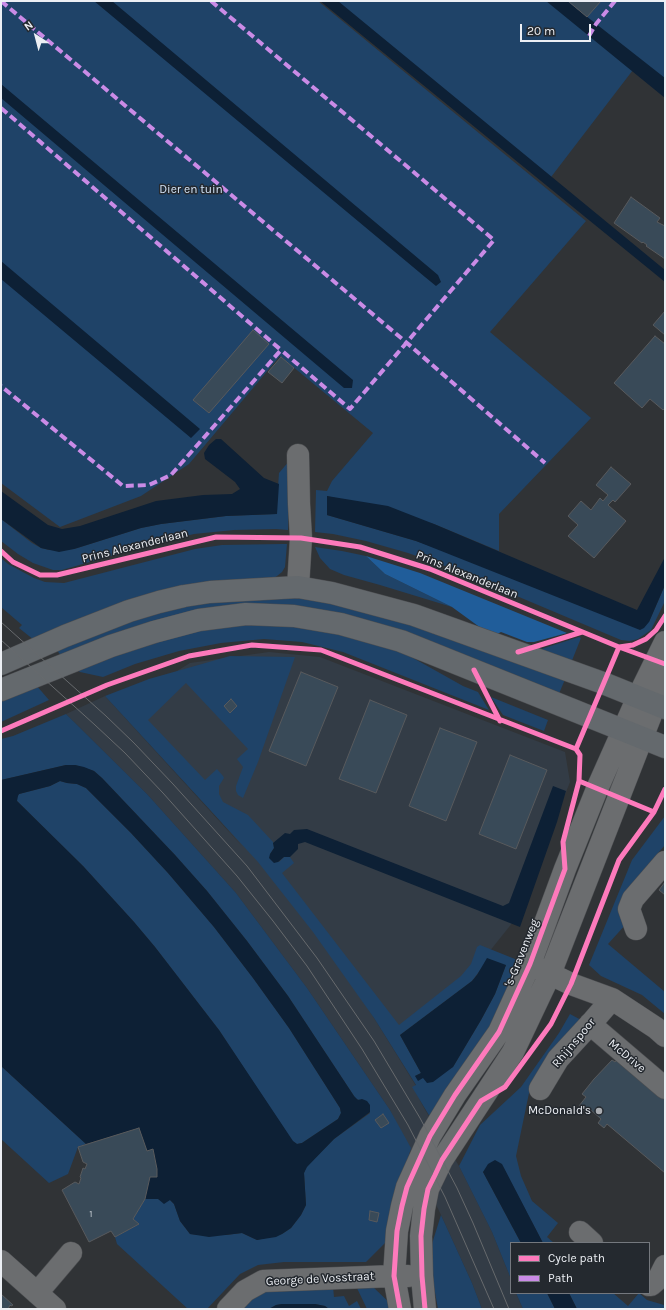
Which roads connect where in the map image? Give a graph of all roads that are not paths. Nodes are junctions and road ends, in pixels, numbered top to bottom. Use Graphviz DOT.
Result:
graph roads {
  1 [pos="298,455"];
  2 [pos="298,587"];
  3 [pos="665,642"];
  4 [pos="1,664"];
  5 [pos="665,679"];
  6 [pos="1,690"];
  7 [pos="653,703"];
  8 [pos="634,734"];
  9 [pos="665,747"];
  10 [pos="665,862"];
  11 [pos="636,929"];
  12 [pos="530,964"];
  13 [pos="550,974"];
  14 [pos="612,999"];
  15 [pos="590,1024"];
  16 [pos="665,1036"];
  17 [pos="665,1088"];
  18 [pos="540,1089"];
  19 [pos="71,1252"];
  20 [pos="1,1261"];
  21 [pos="665,1266"];
  22 [pos="394,1276"];
  23 [pos="422,1276"];
  24 [pos="650,1285"];
  25 [pos="37,1293"];
  26 [pos="55,1309"];
  27 [pos="228,1309"];
  28 [pos="400,1309"];
  29 [pos="425,1309"];
  1 -- 2 [label="street"];
  2 -- 4 [label="main road"];
  2 -- 7 [label="main road"];
  3 -- 7 [label="street, 's-Gravenweg"];
  5 -- 7 [label="street, 's-Gravenweg"];
  6 -- 8 [label="main road"];
  7 -- 8 [label="street, 's-Gravenweg"];
  8 -- 9 [label="main road"];
  8 -- 12 [label="street, 's-Gravenweg"];
  8 -- 13 [label="street, 's-Gravenweg"];
  10 -- 11 [label="street"];
  12 -- 13 [label="street"];
  12 -- 22 [label="street, 's-Gravenweg"];
  13 -- 14 [label="street"];
  13 -- 23 [label="street, 's-Gravenweg"];
  14 -- 15 [label="street, Rhijnspoor"];
  14 -- 16 [label="street"];
  15 -- 17 [label="street, McDrive"];
  15 -- 18 [label="street, Rhijnspoor"];
  19 -- 25 [label="street"];
  20 -- 25 [label="street"];
  21 -- 24 [label="street"];
  22 -- 23 [label="street, George de Vosstraat"];
  22 -- 27 [label="street, George de Vosstraat"];
  22 -- 28 [label="street, 's-Gravenweg"];
  23 -- 29 [label="street, 's-Gravenweg"];
  25 -- 26 [label="street"];
}
